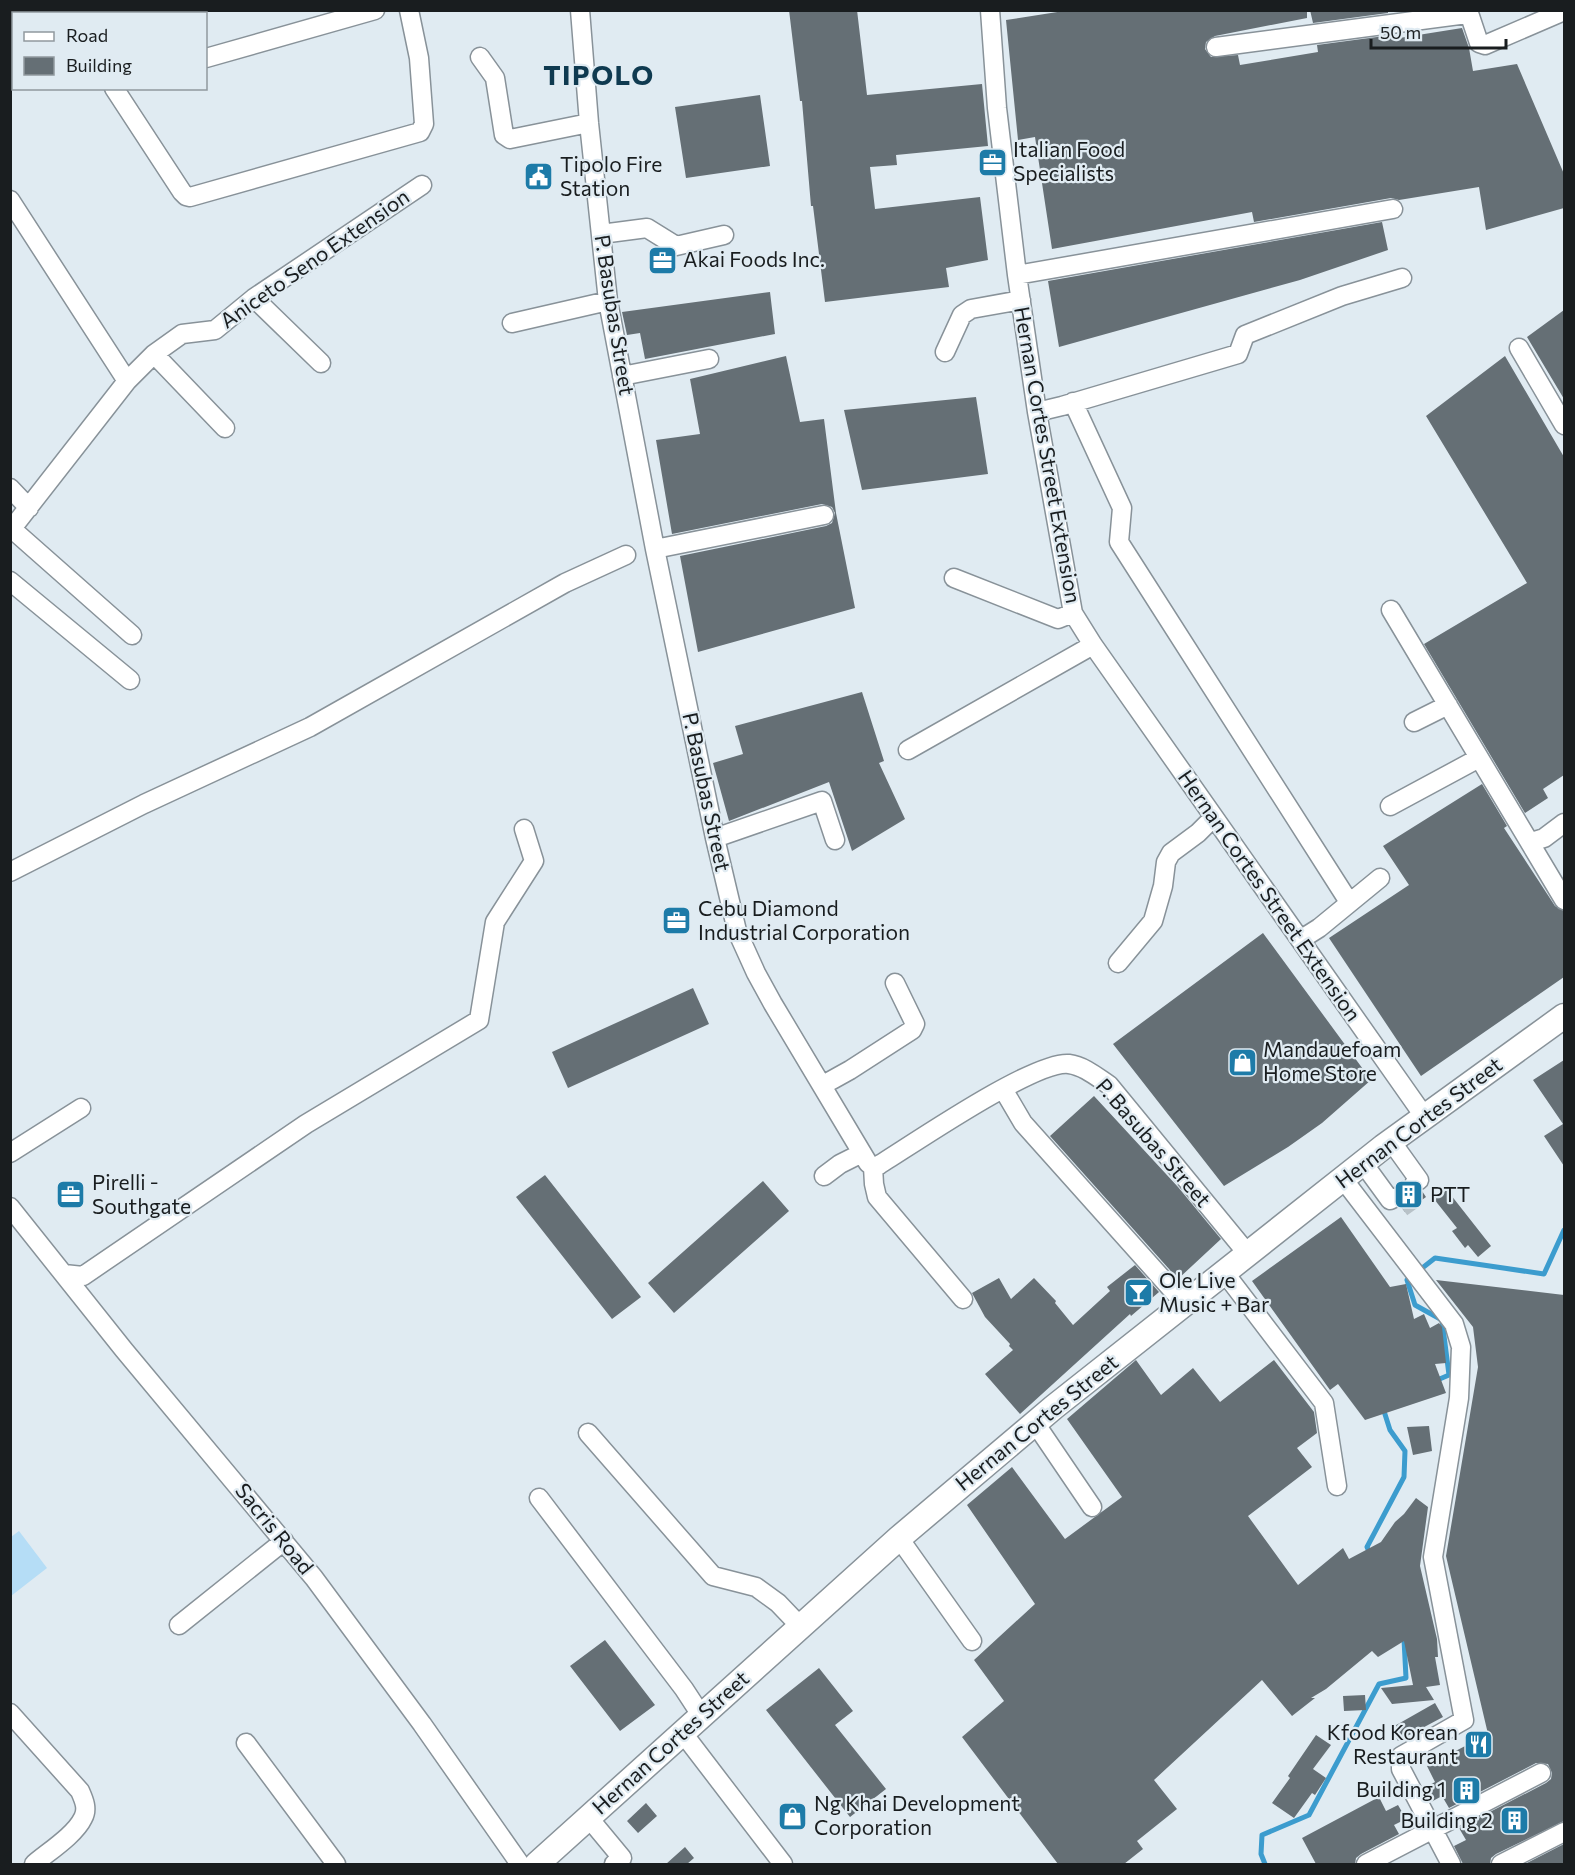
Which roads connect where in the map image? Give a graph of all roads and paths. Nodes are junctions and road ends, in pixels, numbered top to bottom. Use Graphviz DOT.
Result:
graph roads {
  1 [pos="375,10"];
  2 [pos="409,10"];
  3 [pos="580,10"];
  4 [pos="990,10"];
  5 [pos="1564,11"];
  6 [pos="1216,46"];
  7 [pos="480,57"];
  8 [pos="207,58"];
  9 [pos="115,90"];
  10 [pos="589,123"];
  11 [pos="422,185"];
  12 [pos="10,200"];
  13 [pos="1393,209"];
  14 [pos="601,234"];
  15 [pos="724,235"];
  16 [pos="1017,275"];
  17 [pos="1402,278"];
  18 [pos="254,298"];
  19 [pos="1021,300"];
  20 [pos="608,301"];
  21 [pos="512,323"];
  22 [pos="1519,348"];
  23 [pos="945,352"];
  24 [pos="154,354"];
  25 [pos="710,359"];
  26 [pos="321,363"];
  27 [pos="622,376"];
  28 [pos="127,381"];
  29 [pos="1073,402"];
  30 [pos="1037,412"];
  31 [pos="1564,425"];
  32 [pos="225,428"];
  33 [pos="10,488"];
  34 [pos="29,508"];
  35 [pos="824,516"];
  36 [pos="11,530"];
  37 [pos="655,549"];
  38 [pos="626,555"];
  39 [pos="954,578"];
  40 [pos="10,581"];
  41 [pos="1391,610"];
  42 [pos="1073,613"];
  43 [pos="132,635"];
  44 [pos="1093,645"];
  45 [pos="130,680"];
  46 [pos="1448,705"];
  47 [pos="1414,722"];
  48 [pos="908,750"];
  49 [pos="1479,758"];
  50 [pos="1390,806"];
  51 [pos="1214,817"];
  52 [pos="1564,823"];
  53 [pos="524,829"];
  54 [pos="715,838"];
  55 [pos="835,840"];
  56 [pos="1532,842"];
  57 [pos="10,872"];
  58 [pos="1380,878"];
  59 [pos="1564,900"];
  60 [pos="1349,902"];
  61 [pos="1300,940"];
  62 [pos="1118,963"];
  63 [pos="895,983"];
  64 [pos="1564,1016"];
  65 [pos="823,1085"];
  66 [pos="1003,1089"];
  67 [pos="81,1108"];
  68 [pos="1424,1116"];
  69 [pos="1391,1141"];
  70 [pos="10,1153"];
  71 [pos="868,1160"];
  72 [pos="1363,1162"];
  73 [pos="824,1176"];
  74 [pos="1343,1179"];
  75 [pos="1419,1185"];
  76 [pos="1395,1202"];
  77 [pos="10,1207"];
  78 [pos="1246,1253"];
  79 [pos="1224,1272"];
  80 [pos="64,1274"];
  81 [pos="963,1299"];
  82 [pos="1184,1303"];
  83 [pos="1035,1423"];
  84 [pos="588,1433"];
  85 [pos="1337,1486"];
  86 [pos="539,1498"];
  87 [pos="1092,1507"];
  88 [pos="898,1538"];
  89 [pos="284,1541"];
  90 [pos="179,1625"];
  91 [pos="800,1626"];
  92 [pos="972,1641"];
  93 [pos="10,1713"];
  94 [pos="701,1715"];
  95 [pos="681,1732"];
  96 [pos="246,1743"];
  97 [pos="1541,1773"];
  98 [pos="588,1818"];
  99 [pos="1432,1829"];
  100 [pos="1564,1832"];
  101 [pos="545,1862"];
  102 [pos="34,1864"];
  103 [pos="336,1864"];
  104 [pos="519,1864"];
  105 [pos="614,1864"];
  106 [pos="783,1864"];
  107 [pos="1366,1864"];
  108 [pos="1451,1864"];
  109 [pos="1501,1864"];
  1 -- 8 [label="street"];
  2 -- 9 [label="street"];
  3 -- 10 [label="street, P. Basubas Street"];
  4 -- 16 [label="street, Hernan Cortes Street Extension"];
  5 -- 6 [label="street"];
  7 -- 10 [label="street"];
  10 -- 14 [label="street, P. Basubas Street"];
  11 -- 18 [label="street, Aniceto Seno Extension"];
  12 -- 28 [label="street"];
  13 -- 16 [label="street"];
  14 -- 15 [label="street"];
  14 -- 20 [label="street, P. Basubas Street"];
  16 -- 19 [label="street, Hernan Cortes Street Extension"];
  17 -- 29 [label="street"];
  18 -- 24 [label="street, Aniceto Seno Extension"];
  18 -- 26 [label="street"];
  19 -- 23 [label="street"];
  19 -- 30 [label="street, Hernan Cortes Street Extension"];
  20 -- 21 [label="street"];
  20 -- 27 [label="street, P. Basubas Street"];
  22 -- 31 [label="street"];
  24 -- 28 [label="street, Aniceto Seno Extension"];
  24 -- 32 [label="street"];
  25 -- 27 [label="street"];
  27 -- 37 [label="street, P. Basubas Street"];
  28 -- 34 [label="street, Aniceto Seno Extension"];
  29 -- 30 [label="street"];
  29 -- 60 [label="street"];
  30 -- 42 [label="street, Hernan Cortes Street Extension"];
  33 -- 34 [label="street"];
  34 -- 36 [label="street, Aniceto Seno Extension"];
  35 -- 37 [label="street"];
  36 -- 43 [label="street"];
  37 -- 54 [label="street, P. Basubas Street"];
  38 -- 57 [label="street"];
  39 -- 42 [label="street"];
  40 -- 45 [label="street"];
  41 -- 46 [label="street"];
  42 -- 44 [label="street, Hernan Cortes Street Extension"];
  44 -- 48 [label="street"];
  44 -- 51 [label="street, Hernan Cortes Street Extension"];
  46 -- 47 [label="street"];
  46 -- 49 [label="street"];
  49 -- 50 [label="street"];
  49 -- 56 [label="street"];
  51 -- 61 [label="street, Hernan Cortes Street Extension"];
  51 -- 62 [label="street"];
  52 -- 56 [label="street"];
  53 -- 80 [label="street"];
  54 -- 55 [label="street"];
  54 -- 65 [label="street, P. Basubas Street"];
  56 -- 59 [label="street"];
  58 -- 60 [label="street"];
  60 -- 61 [label="street"];
  61 -- 68 [label="street, Hernan Cortes Street Extension"];
  63 -- 65 [label="street"];
  64 -- 68 [label="main road, Hernan Cortes Street"];
  65 -- 71 [label="street, P. Basubas Street"];
  66 -- 71 [label="street, P. Basubas Street"];
  66 -- 78 [label="street, P. Basubas Street"];
  66 -- 82 [label="street"];
  67 -- 70 [label="street"];
  68 -- 69 [label="main road, Hernan Cortes Street"];
  69 -- 72 [label="main road, Hernan Cortes Street"];
  69 -- 75 [label="street"];
  71 -- 73 [label="street"];
  71 -- 81 [label="street"];
  72 -- 74 [label="main road, Hernan Cortes Street"];
  72 -- 76 [label="street"];
  74 -- 78 [label="main road, Hernan Cortes Street"];
  74 -- 99 [label="street"];
  77 -- 80 [label="street, Sacris Road"];
  78 -- 79 [label="main road, Hernan Cortes Street"];
  79 -- 82 [label="main road, Hernan Cortes Street"];
  79 -- 85 [label="street"];
  80 -- 89 [label="street, Sacris Road"];
  82 -- 83 [label="main road, Hernan Cortes Street"];
  83 -- 87 [label="street"];
  83 -- 88 [label="main road, Hernan Cortes Street"];
  84 -- 91 [label="street"];
  86 -- 94 [label="street"];
  88 -- 91 [label="main road, Hernan Cortes Street"];
  88 -- 92 [label="street"];
  89 -- 90 [label="street"];
  89 -- 104 [label="street, Sacris Road"];
  91 -- 94 [label="main road, Hernan Cortes Street"];
  93 -- 102 [label="street"];
  94 -- 95 [label="main road, Hernan Cortes Street"];
  95 -- 98 [label="main road, Hernan Cortes Street"];
  95 -- 106 [label="street"];
  96 -- 103 [label="street"];
  97 -- 99 [label="street"];
  98 -- 101 [label="main road, Hernan Cortes Street"];
  98 -- 105 [label="street"];
  99 -- 107 [label="street"];
  99 -- 108 [label="street"];
  100 -- 109 [label="street"];
}
